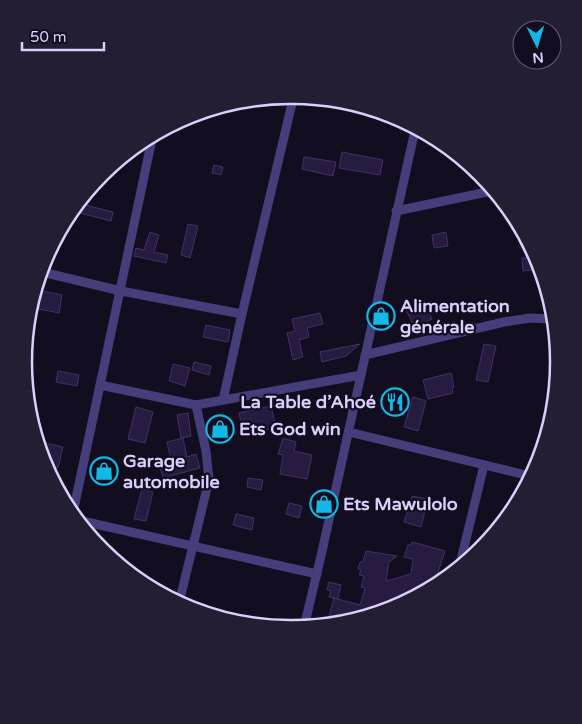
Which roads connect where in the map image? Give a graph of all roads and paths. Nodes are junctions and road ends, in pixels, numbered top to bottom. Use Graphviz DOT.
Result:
graph roads {
  1 [pos="292,104"];
  2 [pos="414,135"];
  3 [pos="151,145"];
  4 [pos="485,192"];
  5 [pos="396,211"];
  6 [pos="48,273"];
  7 [pos="121,290"];
  8 [pos="242,314"];
  9 [pos="546,319"];
  10 [pos="365,355"];
  11 [pos="361,375"];
  12 [pos="100,385"];
  13 [pos="223,400"];
  14 [pos="196,405"];
  15 [pos="348,432"];
  16 [pos="484,465"];
  17 [pos="524,474"];
  18 [pos="75,504"];
  19 [pos="89,523"];
  20 [pos="194,546"];
  21 [pos="462,555"];
  22 [pos="317,574"];
  23 [pos="181,596"];
  24 [pos="306,620"];
  1 -- 8 [label="street"];
  2 -- 5 [label="street"];
  3 -- 7 [label="street"];
  4 -- 5 [label="street"];
  5 -- 10 [label="street"];
  6 -- 7 [label="street"];
  7 -- 8 [label="street"];
  7 -- 12 [label="street"];
  8 -- 13 [label="street"];
  9 -- 10 [label="street"];
  10 -- 11 [label="street"];
  11 -- 13 [label="street"];
  11 -- 15 [label="street"];
  12 -- 14 [label="street"];
  12 -- 18 [label="street"];
  13 -- 14 [label="street"];
  14 -- 20 [label="street"];
  15 -- 16 [label="street"];
  15 -- 22 [label="street"];
  16 -- 17 [label="street"];
  16 -- 21 [label="street"];
  19 -- 20 [label="street"];
  20 -- 22 [label="street"];
  20 -- 23 [label="street"];
  22 -- 24 [label="street"];
}
